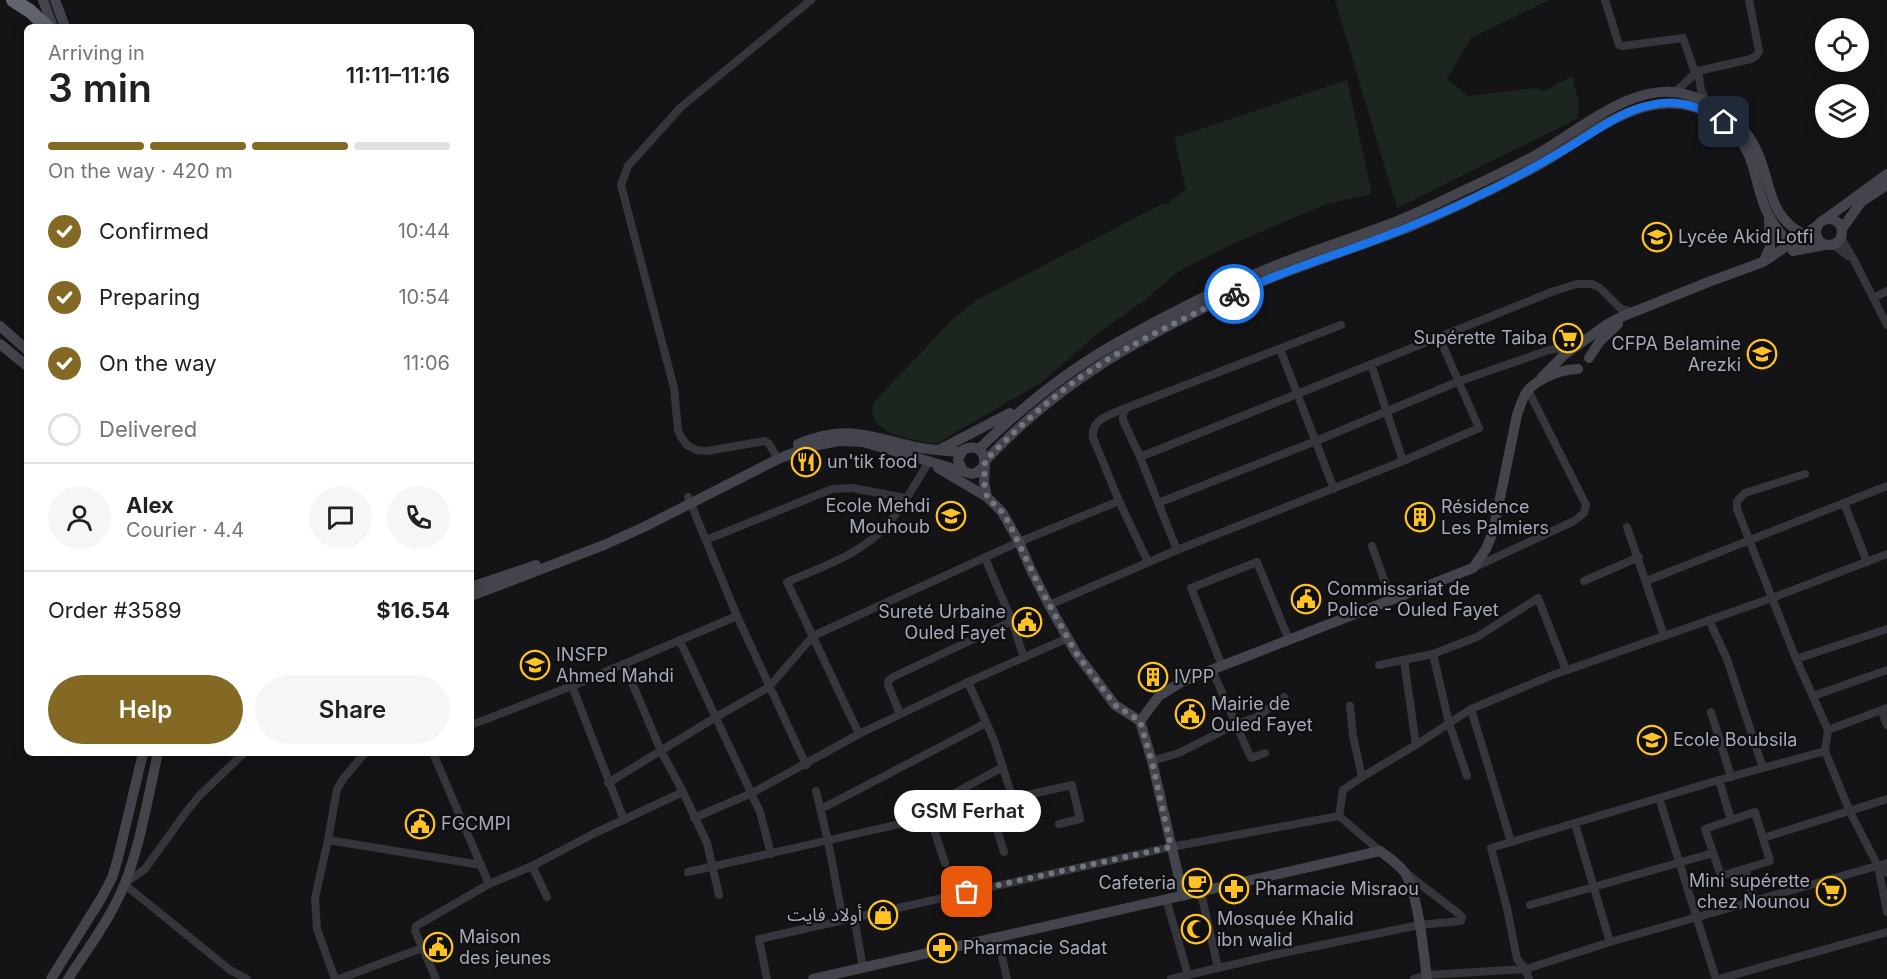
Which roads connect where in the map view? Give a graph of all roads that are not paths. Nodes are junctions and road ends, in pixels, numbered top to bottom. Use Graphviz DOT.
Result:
graph roads {
  1 [pos="13,0"];
  2 [pos="43,0"];
  3 [pos="55,0"];
  4 [pos="811,0"];
  5 [pos="1605,0"];
  6 [pos="1749,0"];
  7 [pos="44,24"];
  8 [pos="51,24"];
  9 [pos="64,24"];
  10 [pos="1696,72"];
  11 [pos="1674,93"];
  12 [pos="1706,101"];
  13 [pos="1887,174"];
  14 [pos="1887,185"];
  15 [pos="1768,215"];
  16 [pos="1820,223"];
  17 [pos="1804,235"];
  18 [pos="1835,239"];
  19 [pos="1794,247"];
  20 [pos="1763,262"];
  21 [pos="1887,291"];
  22 [pos="1873,298"];
  23 [pos="1635,312"];
  24 [pos="1341,325"];
  25 [pos="1887,325"];
  26 [pos="0,327"];
  27 [pos="1439,337"];
  28 [pos="0,344"];
  29 [pos="24,347"];
  30 [pos="1280,349"];
  31 [pos="1572,350"];
  32 [pos="1589,358"];
  33 [pos="24,364"];
  34 [pos="1371,364"];
  35 [pos="1578,369"];
  36 [pos="1457,382"];
  37 [pos="1532,387"];
  38 [pos="1298,393"];
  39 [pos="1041,394"];
  40 [pos="1126,408"];
  41 [pos="1386,412"];
  42 [pos="1316,441"];
  43 [pos="979,449"];
  44 [pos="937,451"];
  45 [pos="961,452"];
  46 [pos="776,456"];
  47 [pos="910,456"];
  48 [pos="1140,457"];
  49 [pos="985,461"];
  50 [pos="1403,461"];
  51 [pos="928,463"];
  52 [pos="962,470"];
  53 [pos="1805,474"];
  54 [pos="1887,486"];
  55 [pos="1334,489"];
  56 [pos="987,497"];
  57 [pos="906,498"];
  58 [pos="689,500"];
  59 [pos="1119,501"];
  60 [pos="1158,503"];
  61 [pos="1844,503"];
  62 [pos="1627,527"];
  63 [pos="706,540"];
  64 [pos="1748,541"];
  65 [pos="1019,542"];
  66 [pos="1372,546"];
  67 [pos="1177,550"];
  68 [pos="1887,554"];
  69 [pos="1639,557"];
  70 [pos="985,558"];
  71 [pos="1148,562"];
  72 [pos="1867,562"];
  73 [pos="1473,568"];
  74 [pos="1584,581"];
  75 [pos="1646,581"];
  76 [pos="474,586"];
  77 [pos="474,595"];
  78 [pos="1772,598"];
  79 [pos="1391,599"];
  80 [pos="1049,605"];
  81 [pos="737,616"];
  82 [pos="1709,620"];
  83 [pos="1012,621"];
  84 [pos="1887,629"];
  85 [pos="813,636"];
  86 [pos="1664,636"];
  87 [pos="1068,638"];
  88 [pos="1289,640"];
  89 [pos="680,641"];
  90 [pos="1433,654"];
  91 [pos="1024,658"];
  92 [pos="1796,659"];
  93 [pos="1404,660"];
  94 [pos="624,664"];
  95 [pos="1379,665"];
  96 [pos="1217,668"];
  97 [pos="1566,670"];
  98 [pos="1887,670"];
  99 [pos="968,682"];
  100 [pos="572,686"];
  101 [pos="769,687"];
  102 [pos="1813,696"];
  103 [pos="1284,697"];
  104 [pos="1350,706"];
  105 [pos="1471,709"];
  106 [pos="1884,709"];
  107 [pos="1711,712"];
  108 [pos="900,714"];
  109 [pos="716,717"];
  110 [pos="1140,721"];
  111 [pos="986,723"];
  112 [pos="1449,723"];
  113 [pos="474,724"];
  114 [pos="1236,724"];
  115 [pos="1887,725"];
  116 [pos="1828,730"];
  117 [pos="859,734"];
  118 [pos="1416,745"];
  119 [pos="661,751"];
  120 [pos="1825,751"];
  121 [pos="1265,753"];
  122 [pos="142,756"];
  123 [pos="157,756"];
  124 [pos="241,756"];
  125 [pos="362,756"];
  126 [pos="435,756"];
  127 [pos="1152,762"];
  128 [pos="806,765"];
  129 [pos="1003,767"];
  130 [pos="1763,768"];
  131 [pos="1467,776"];
  132 [pos="1362,777"];
  133 [pos="1731,777"];
  134 [pos="1719,780"];
  135 [pos="608,783"];
  136 [pos="816,790"];
  137 [pos="683,792"];
  138 [pos="752,793"];
  139 [pos="1659,798"];
  140 [pos="1013,799"];
  141 [pos="1887,799"];
  142 [pos="989,804"];
  143 [pos="821,809"];
  144 [pos="1850,812"];
  145 [pos="1338,816"];
  146 [pos="930,817"];
  147 [pos="694,818"];
  148 [pos="624,820"];
  149 [pos="1731,820"];
  150 [pos="1059,824"];
  151 [pos="1575,824"];
  152 [pos="894,826"];
  153 [pos="1763,838"];
  154 [pos="328,840"];
  155 [pos="828,841"];
  156 [pos="1511,842"];
  157 [pos="1171,847"];
  158 [pos="1380,851"];
  159 [pos="1004,852"];
  160 [pos="771,854"];
  161 [pos="1713,854"];
  162 [pos="945,863"];
  163 [pos="1887,863"];
  164 [pos="1680,864"];
  165 [pos="481,865"];
  166 [pos="532,866"];
  167 [pos="1878,866"];
  168 [pos="713,867"];
  169 [pos="1745,869"];
  170 [pos="688,872"];
  171 [pos="1405,872"];
  172 [pos="1887,873"];
  173 [pos="124,884"];
  174 [pos="489,885"];
  175 [pos="1595,888"];
  176 [pos="1201,892"];
  177 [pos="719,895"];
  178 [pos="1183,896"];
  179 [pos="547,897"];
  180 [pos="1166,899"];
  181 [pos="1755,902"];
  182 [pos="1530,905"];
  183 [pos="1887,912"];
  184 [pos="854,917"];
  185 [pos="1697,918"];
  186 [pos="843,920"];
  187 [pos="1419,925"];
  188 [pos="1887,932"];
  189 [pos="998,938"];
  190 [pos="1610,942"];
  191 [pos="422,948"];
  192 [pos="863,968"];
  193 [pos="1218,968"];
  194 [pos="1526,969"];
  195 [pos="1188,975"];
  196 [pos="1427,977"];
  197 [pos="51,979"];
  198 [pos="68,979"];
  199 [pos="247,979"];
  200 [pos="337,979"];
  201 [pos="436,979"];
  202 [pos="767,979"];
  203 [pos="813,979"];
  204 [pos="1007,979"];
  205 [pos="1171,979"];
  206 [pos="1414,979"];
  207 [pos="1529,979"];
  208 [pos="1717,979"];
  1 -- 7 [label="highway"];
  2 -- 8 [label="main road"];
  3 -- 9 [label="main road"];
  4 -- 46 [label="street"];
  5 -- 10 [label="street"];
  6 -- 10 [label="street"];
  10 -- 11 [label="street"];
  10 -- 12 [label="street"];
  11 -- 12 [label="main road"];
  11 -- 39 [label="main road"];
  12 -- 17 [label="main road"];
  13 -- 16 [label="main road"];
  14 -- 18 [label="main road"];
  15 -- 19 [label="main road"];
  15 -- 20 [label="main road"];
  15 -- 49 [label="main road"];
  16 -- 17 [label="main road"];
  16 -- 18 [label="main road"];
  16 -- 18 [label="main road"];
  17 -- 19 [label="main road"];
  18 -- 19 [label="main road"];
  18 -- 22 [label="street"];
  19 -- 20 [label="main road"];
  20 -- 23 [label="main road"];
  21 -- 22 [label="street"];
  22 -- 25 [label="street"];
  23 -- 27 [label="street"];
  23 -- 31 [label="main road"];
  23 -- 32 [label="main road"];
  24 -- 30 [label="street"];
  26 -- 29 [label="main road"];
  27 -- 34 [label="street"];
  27 -- 36 [label="street"];
  28 -- 33 [label="main road"];
  30 -- 38 [label="street"];
  30 -- 40 [label="street"];
  31 -- 32 [label="main road"];
  31 -- 35 [label="main road"];
  31 -- 36 [label="street"];
  31 -- 37 [label="main road"];
  32 -- 35 [label="main road"];
  34 -- 38 [label="street"];
  34 -- 41 [label="street"];
  35 -- 37 [label="main road"];
  36 -- 41 [label="street"];
  36 -- 50 [label="street"];
  37 -- 73 [label="main road"];
  37 -- 73 [label="street"];
  38 -- 42 [label="street"];
  38 -- 48 [label="street"];
  39 -- 43 [label="main road"];
  39 -- 44 [label="main road"];
  40 -- 48 [label="street"];
  40 -- 59 [label="street"];
  41 -- 42 [label="street"];
  41 -- 50 [label="street"];
  42 -- 55 [label="street"];
  42 -- 60 [label="street"];
  43 -- 45 [label="main road"];
  43 -- 49 [label="main road"];
  44 -- 45 [label="main road"];
  44 -- 46 [label="main road"];
  45 -- 52 [label="main road"];
  46 -- 47 [label="main road"];
  46 -- 58 [label="main road"];
  47 -- 51 [label="main road"];
  47 -- 52 [label="main road"];
  48 -- 60 [label="street"];
  49 -- 52 [label="main road"];
  49 -- 56 [label="main road"];
  50 -- 55 [label="street"];
  51 -- 56 [label="main road"];
  51 -- 57 [label="street"];
  52 -- 56 [label="main road"];
  53 -- 64 [label="street"];
  54 -- 61 [label="street"];
  55 -- 67 [label="street"];
  56 -- 65 [label="main road"];
  57 -- 63 [label="street"];
  57 -- 85 [label="street"];
  58 -- 63 [label="street"];
  58 -- 76 [label="main road"];
  58 -- 77 [label="main road"];
  59 -- 65 [label="street"];
  59 -- 71 [label="street"];
  60 -- 67 [label="street"];
  61 -- 64 [label="street"];
  61 -- 72 [label="street"];
  62 -- 69 [label="street"];
  63 -- 81 [label="street"];
  64 -- 75 [label="street"];
  64 -- 78 [label="street"];
  65 -- 70 [label="street"];
  65 -- 80 [label="main road"];
  66 -- 79 [label="street"];
  67 -- 71 [label="street"];
  68 -- 72 [label="street"];
  69 -- 74 [label="street"];
  69 -- 75 [label="street"];
  70 -- 83 [label="street"];
  70 -- 85 [label="street"];
  71 -- 80 [label="street"];
  72 -- 78 [label="street"];
  73 -- 79 [label="main road"];
  75 -- 86 [label="street"];
  78 -- 82 [label="street"];
  78 -- 92 [label="street"];
  79 -- 88 [label="main road"];
  80 -- 87 [label="main road"];
  81 -- 89 [label="street"];
  81 -- 101 [label="street"];
  82 -- 86 [label="street"];
  82 -- 130 [label="street"];
  83 -- 91 [label="street"];
  83 -- 108 [label="street"];
  84 -- 92 [label="street"];
  85 -- 101 [label="street"];
  85 -- 117 [label="street"];
  86 -- 97 [label="street"];
  87 -- 91 [label="street"];
  87 -- 110 [label="main road"];
  88 -- 96 [label="main road"];
  88 -- 96 [label="street"];
  89 -- 94 [label="street"];
  89 -- 109 [label="street"];
  90 -- 93 [label="street"];
  90 -- 97 [label="street"];
  90 -- 112 [label="street"];
  91 -- 99 [label="street"];
  92 -- 102 [label="street"];
  93 -- 95 [label="street"];
  93 -- 118 [label="street"];
  94 -- 100 [label="street"];
  94 -- 119 [label="street"];
  96 -- 110 [label="main road"];
  96 -- 114 [label="street"];
  97 -- 105 [label="street"];
  98 -- 102 [label="street"];
  99 -- 108 [label="street"];
  99 -- 111 [label="street"];
  100 -- 113 [label="street"];
  100 -- 135 [label="street"];
  101 -- 109 [label="street"];
  101 -- 128 [label="street"];
  102 -- 116 [label="street"];
  103 -- 114 [label="street"];
  104 -- 132 [label="street"];
  105 -- 112 [label="street"];
  105 -- 156 [label="street"];
  106 -- 115 [label="street"];
  106 -- 116 [label="street"];
  107 -- 133 [label="street"];
  108 -- 117 [label="street"];
  109 -- 119 [label="street"];
  109 -- 138 [label="street"];
  110 -- 127 [label="main road"];
  111 -- 129 [label="street"];
  111 -- 143 [label="street"];
  112 -- 118 [label="street"];
  112 -- 131 [label="street"];
  114 -- 121 [label="street"];
  114 -- 127 [label="street"];
  116 -- 120 [label="street"];
  117 -- 128 [label="street"];
  118 -- 132 [label="street"];
  119 -- 135 [label="street"];
  119 -- 137 [label="street"];
  120 -- 130 [label="street"];
  120 -- 144 [label="street"];
  122 -- 197 [label="main road"];
  123 -- 173 [label="main road"];
  124 -- 173 [label="street"];
  125 -- 154 [label="street"];
  126 -- 165 [label="street"];
  127 -- 157 [label="main road"];
  128 -- 138 [label="street"];
  129 -- 140 [label="street"];
  129 -- 152 [label="street"];
  130 -- 133 [label="street"];
  132 -- 145 [label="street"];
  133 -- 134 [label="street"];
  134 -- 139 [label="street"];
  134 -- 149 [label="street"];
  135 -- 148 [label="street"];
  136 -- 143 [label="street"];
  137 -- 147 [label="street"];
  137 -- 148 [label="street"];
  138 -- 147 [label="street"];
  138 -- 160 [label="street"];
  139 -- 151 [label="street"];
  139 -- 164 [label="street"];
  140 -- 142 [label="street"];
  140 -- 150 [label="street"];
  141 -- 144 [label="street"];
  142 -- 146 [label="street"];
  142 -- 159 [label="street"];
  143 -- 155 [label="street"];
  144 -- 153 [label="street"];
  144 -- 167 [label="street"];
  145 -- 157 [label="street"];
  145 -- 158 [label="street"];
  146 -- 152 [label="street"];
  146 -- 162 [label="street"];
  147 -- 168 [label="street"];
  148 -- 166 [label="street"];
  149 -- 153 [label="street"];
  149 -- 161 [label="street"];
  151 -- 156 [label="street"];
  151 -- 175 [label="street"];
  152 -- 155 [label="street"];
  153 -- 169 [label="street"];
  154 -- 165 [label="street"];
  154 -- 200 [label="street"];
  155 -- 160 [label="street"];
  155 -- 186 [label="street"];
  156 -- 194 [label="street"];
  157 -- 178 [label="main road"];
  157 -- 184 [label="street"];
  158 -- 171 [label="main road"];
  158 -- 176 [label="main road"];
  160 -- 168 [label="street"];
  161 -- 164 [label="street"];
  161 -- 169 [label="street"];
  163 -- 167 [label="street"];
  164 -- 175 [label="street"];
  164 -- 185 [label="street"];
  165 -- 174 [label="street"];
  166 -- 174 [label="street"];
  166 -- 179 [label="street"];
  167 -- 172 [label="street"];
  167 -- 181 [label="street"];
  167 -- 183 [label="street"];
  168 -- 170 [label="street"];
  168 -- 177 [label="street"];
  169 -- 181 [label="street"];
  171 -- 187 [label="main road"];
  171 -- 187 [label="street"];
  173 -- 198 [label="main road"];
  173 -- 199 [label="street"];
  174 -- 191 [label="street"];
  175 -- 182 [label="street"];
  175 -- 190 [label="street"];
  176 -- 178 [label="main road"];
  176 -- 193 [label="street"];
  178 -- 180 [label="main road"];
  180 -- 189 [label="main road"];
  180 -- 195 [label="street"];
  181 -- 185 [label="street"];
  184 -- 186 [label="street"];
  184 -- 192 [label="street"];
  185 -- 190 [label="street"];
  185 -- 208 [label="street"];
  186 -- 202 [label="street"];
  187 -- 193 [label="street"];
  187 -- 196 [label="main road"];
  188 -- 208 [label="street"];
  189 -- 192 [label="main road"];
  189 -- 204 [label="street"];
  190 -- 194 [label="street"];
  191 -- 200 [label="street"];
  191 -- 201 [label="street"];
  192 -- 203 [label="main road"];
  193 -- 195 [label="street"];
  194 -- 196 [label="street"];
  194 -- 207 [label="street"];
  195 -- 205 [label="street"];
  196 -- 206 [label="street"];
}
